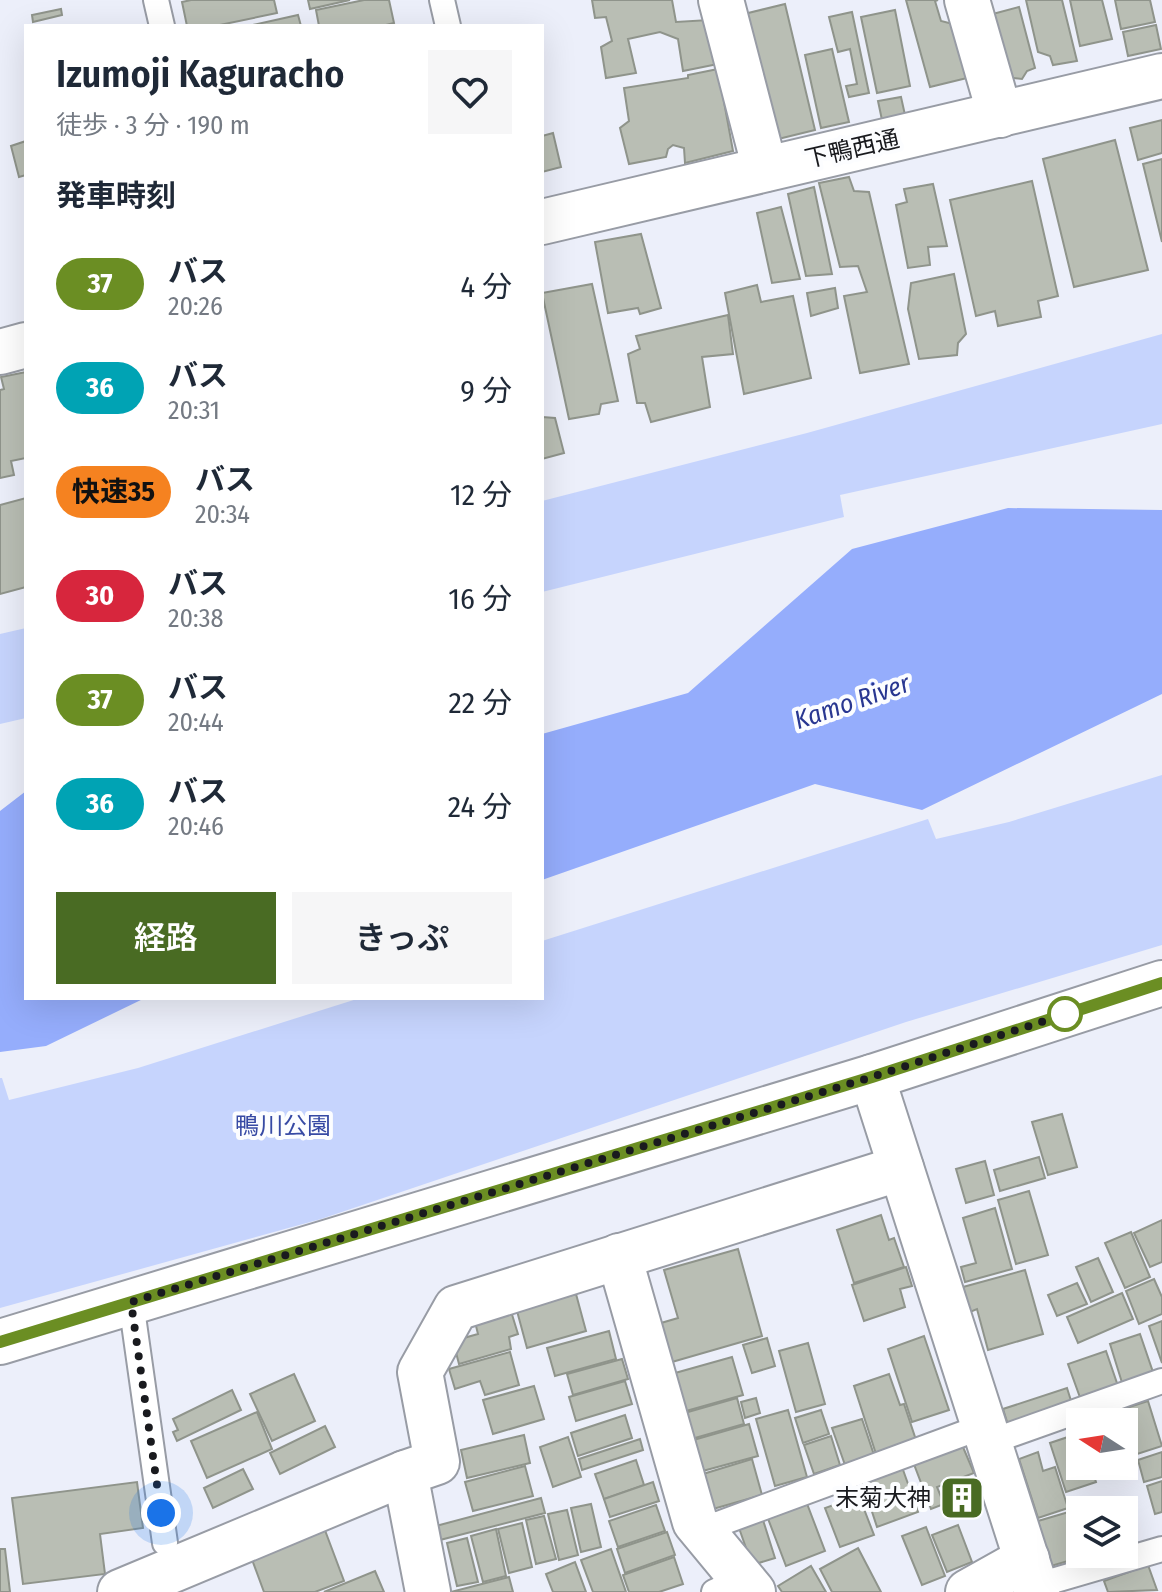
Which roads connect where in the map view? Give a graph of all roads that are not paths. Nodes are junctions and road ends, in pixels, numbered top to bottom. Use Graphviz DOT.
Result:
graph roads {
  1 [pos="156,0"];
  2 [pos="442,0"];
  3 [pos="721,0"];
  4 [pos="967,0"];
  5 [pos="162,24"];
  6 [pos="448,24"];
  7 [pos="1162,76"];
  8 [pos="1000,115"];
  9 [pos="765,169"];
  10 [pos="544,222"];
  11 [pos="24,346"];
  12 [pos="0,352"];
  13 [pos="1162,983"];
  14 [pos="872,1077"];
  15 [pos="901,1168"];
  16 [pos="619,1256"];
  17 [pos="131,1302"];
  18 [pos="0,1342"];
  19 [pos="1162,1381"];
  20 [pos="987,1434"];
  21 [pos="405,1473"];
  22 [pos="702,1530"];
  23 [pos="165,1543"];
  24 [pos="1162,1549"];
  25 [pos="1033,1579"];
  26 [pos="736,1588"];
  27 [pos="134,1589"];
  28 [pos="428,1592"];
  29 [pos="968,1592"];
  1 -- 5 [label="lane"];
  2 -- 6 [label="lane"];
  3 -- 9 [label="street"];
  4 -- 8 [label="street"];
  7 -- 8 [label="street, 下鴨西通"];
  8 -- 9 [label="street, 下鴨西通"];
  9 -- 10 [label="street, 下鴨西通"];
  11 -- 12 [label="street"];
  13 -- 14 [label="street"];
  14 -- 15 [label="street"];
  14 -- 17 [label="street"];
  15 -- 16 [label="street"];
  15 -- 20 [label="street"];
  16 -- 21 [label="street"];
  16 -- 22 [label="street"];
  17 -- 18 [label="street"];
  17 -- 23 [label="lane"];
  19 -- 20 [label="lane"];
  20 -- 22 [label="lane"];
  20 -- 25 [label="street"];
  21 -- 27 [label="street"];
  21 -- 28 [label="street"];
  22 -- 26 [label="street"];
  24 -- 25 [label="lane"];
  25 -- 29 [label="street"];
}
